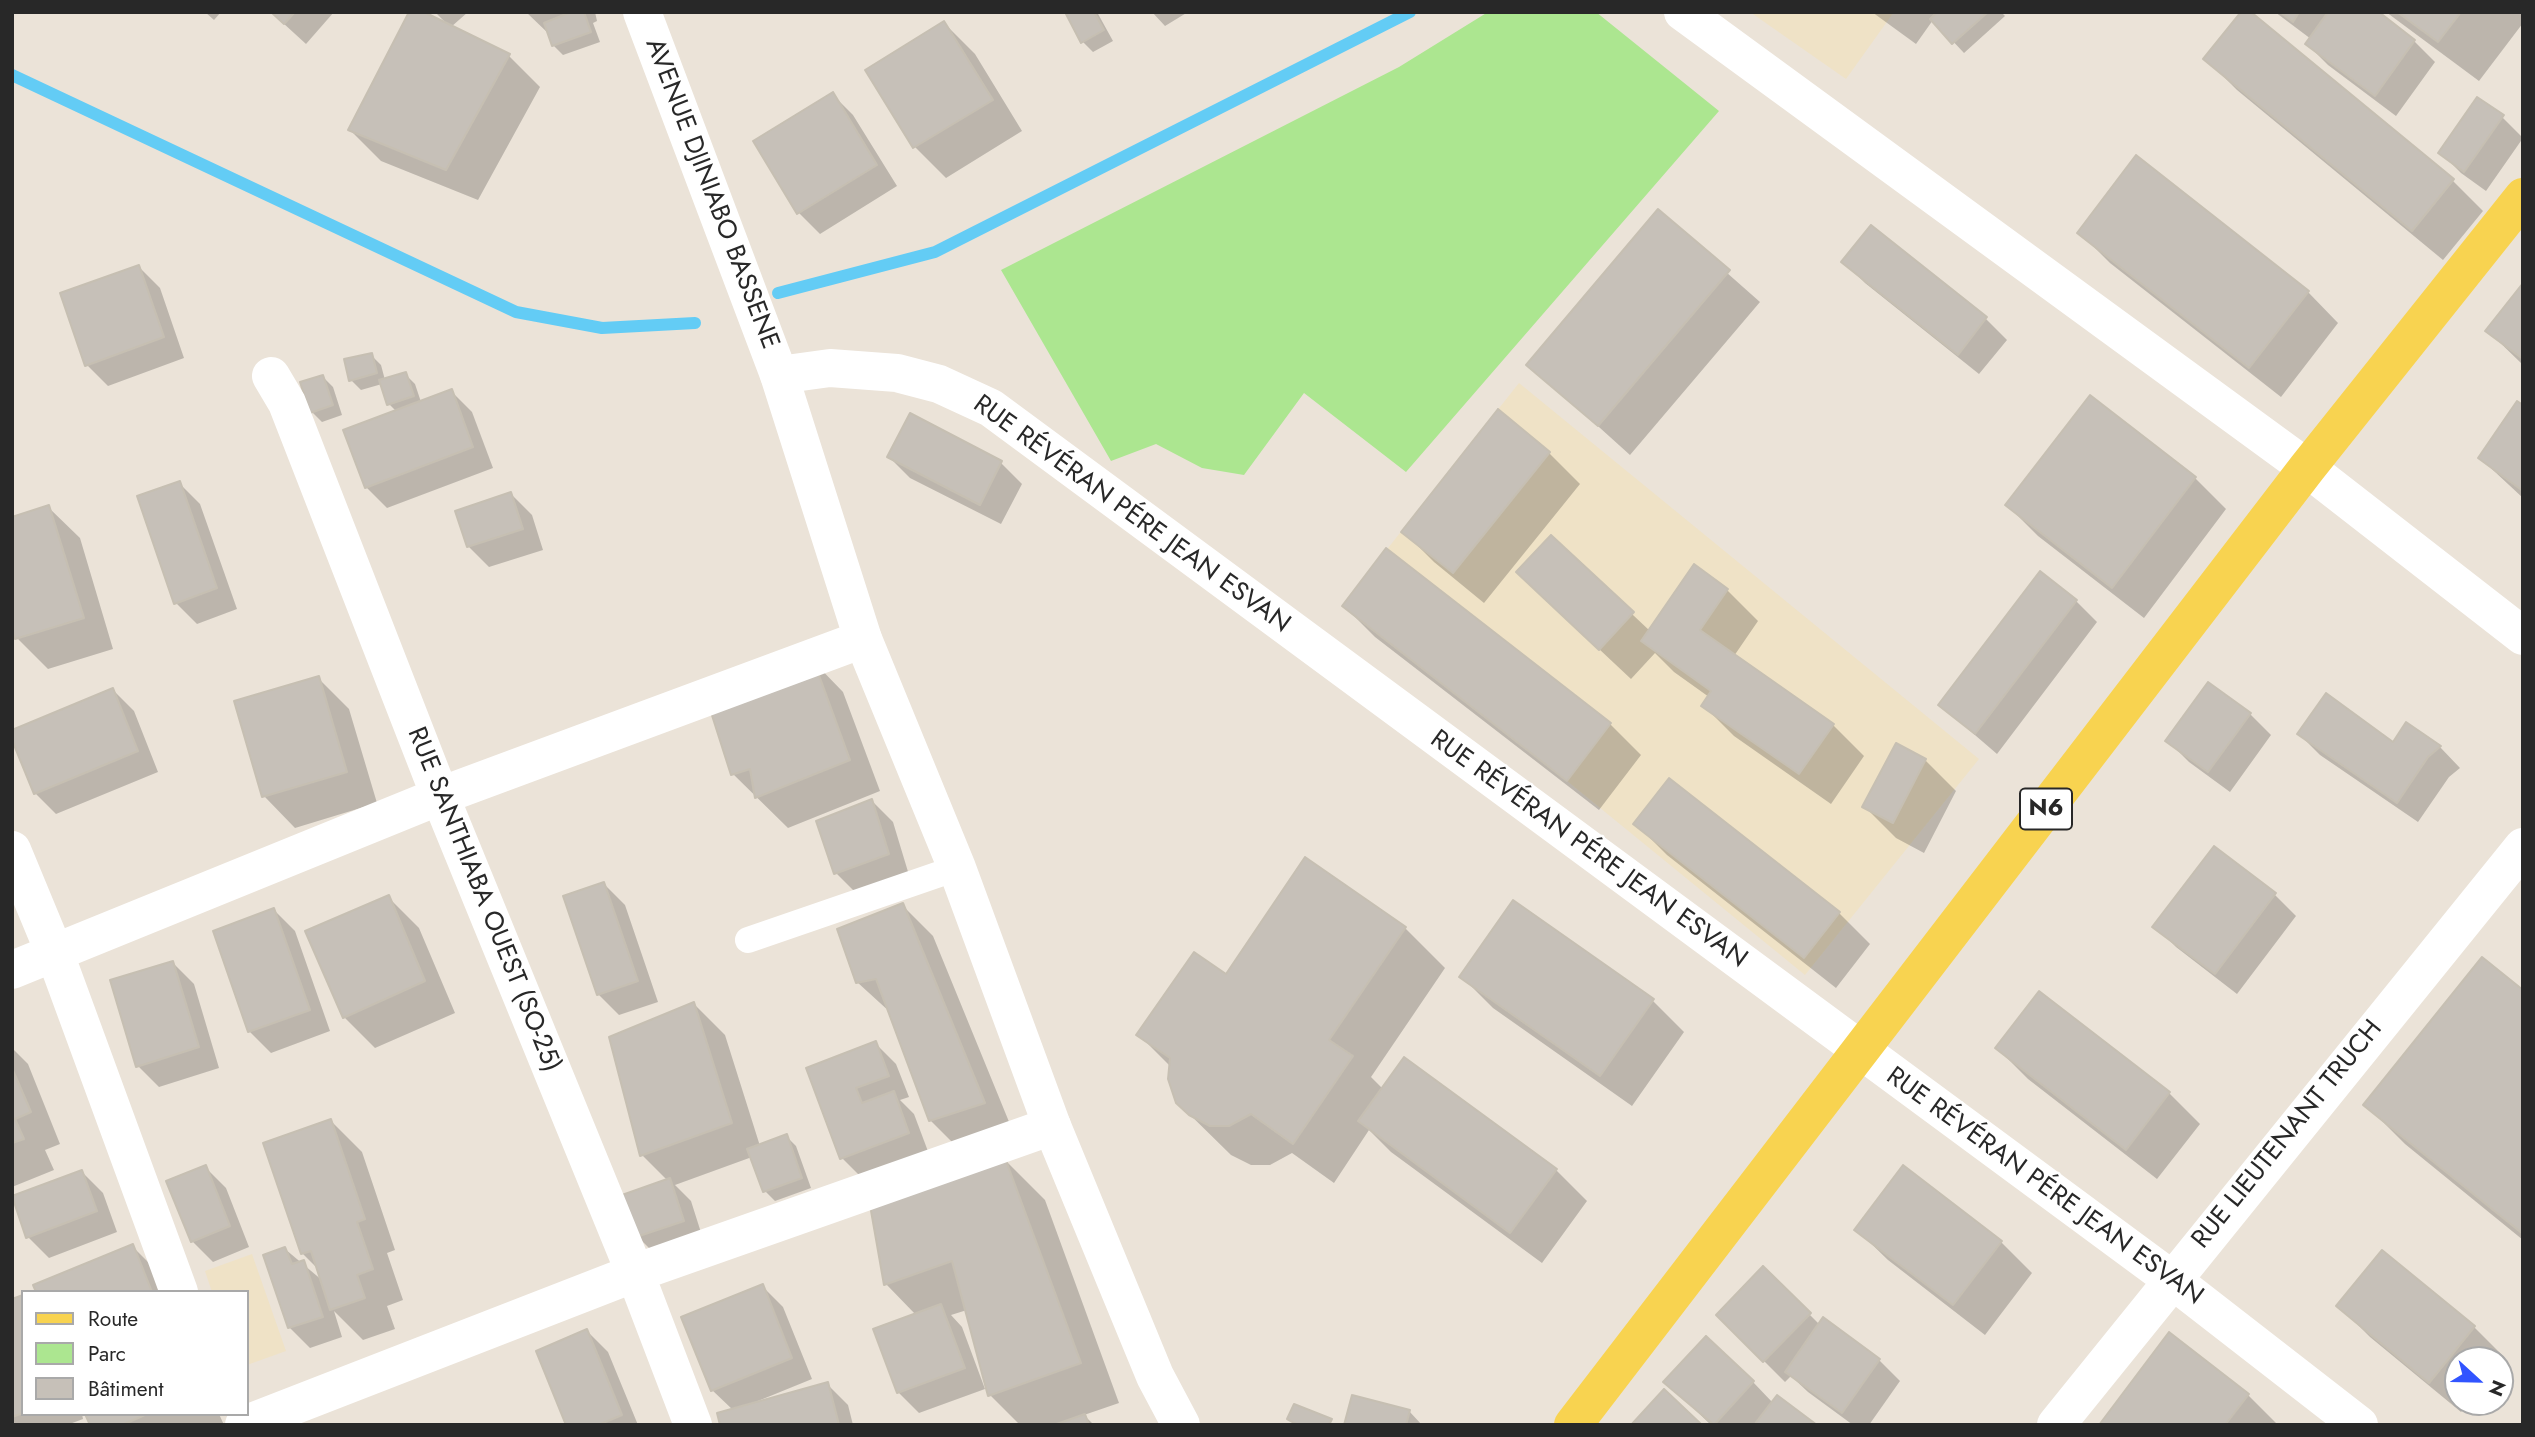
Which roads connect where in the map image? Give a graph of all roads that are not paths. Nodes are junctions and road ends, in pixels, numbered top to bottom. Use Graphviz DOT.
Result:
graph roads {
  1 [pos="642,12"];
  2 [pos="1683,12"];
  3 [pos="2523,197"];
  4 [pos="779,375"];
  5 [pos="271,376"];
  6 [pos="2308,468"];
  7 [pos="2523,636"];
  8 [pos="863,639"];
  9 [pos="440,796"];
  10 [pos="2523,847"];
  11 [pos="12,850"];
  12 [pos="957,869"];
  13 [pos="748,940"];
  14 [pos="55,954"];
  15 [pos="12,970"];
  16 [pos="1861,1051"];
  17 [pos="1052,1126"];
  18 [pos="635,1273"];
  19 [pos="2171,1279"];
  20 [pos="178,1290"];
  21 [pos="1154,1376"];
  22 [pos="244,1425"];
  23 [pos="693,1425"];
  24 [pos="1181,1425"];
  25 [pos="1199,1425"];
  26 [pos="1573,1425"];
  27 [pos="2056,1425"];
  28 [pos="2359,1425"];
  1 -- 4 [label="street, AVENUE DJINIABO BASSENE"];
  2 -- 6 [label="street"];
  3 -- 6 [label="main road, N6"];
  4 -- 8 [label="street, AVENUE DJINIABO BASSENE"];
  4 -- 16 [label="street, RUE RÉVÉRAN PÉRE JEAN ESVAN"];
  5 -- 9 [label="street, RUE SANTHIABA OUEST (SO-25)"];
  6 -- 7 [label="street"];
  6 -- 16 [label="main road, N6"];
  8 -- 9 [label="street"];
  8 -- 12 [label="street, AVENUE DJINIABO BASSENE"];
  9 -- 14 [label="street"];
  9 -- 18 [label="street, RUE SANTHIABA OUEST (SO-25)"];
  10 -- 19 [label="street, RUE LIEUTENANT TRUCH"];
  11 -- 14 [label="street"];
  12 -- 13 [label="lane"];
  12 -- 17 [label="street, AVENUE DJINIABO BASSENE"];
  14 -- 15 [label="street"];
  14 -- 20 [label="street"];
  16 -- 19 [label="street, RUE RÉVÉRAN PÉRE JEAN ESVAN"];
  16 -- 26 [label="main road, N6"];
  17 -- 18 [label="street"];
  17 -- 21 [label="street, AVENUE DJINIABO BASSENE"];
  18 -- 22 [label="street"];
  18 -- 23 [label="street, RUE SANTHIABA OUEST (SO-25)"];
  19 -- 27 [label="street, RUE LIEUTENANT TRUCH"];
  19 -- 28 [label="street, RUE RÉVÉRAN PÉRE JEAN ESVAN"];
  21 -- 24 [label="street"];
  21 -- 25 [label="street"];
}
